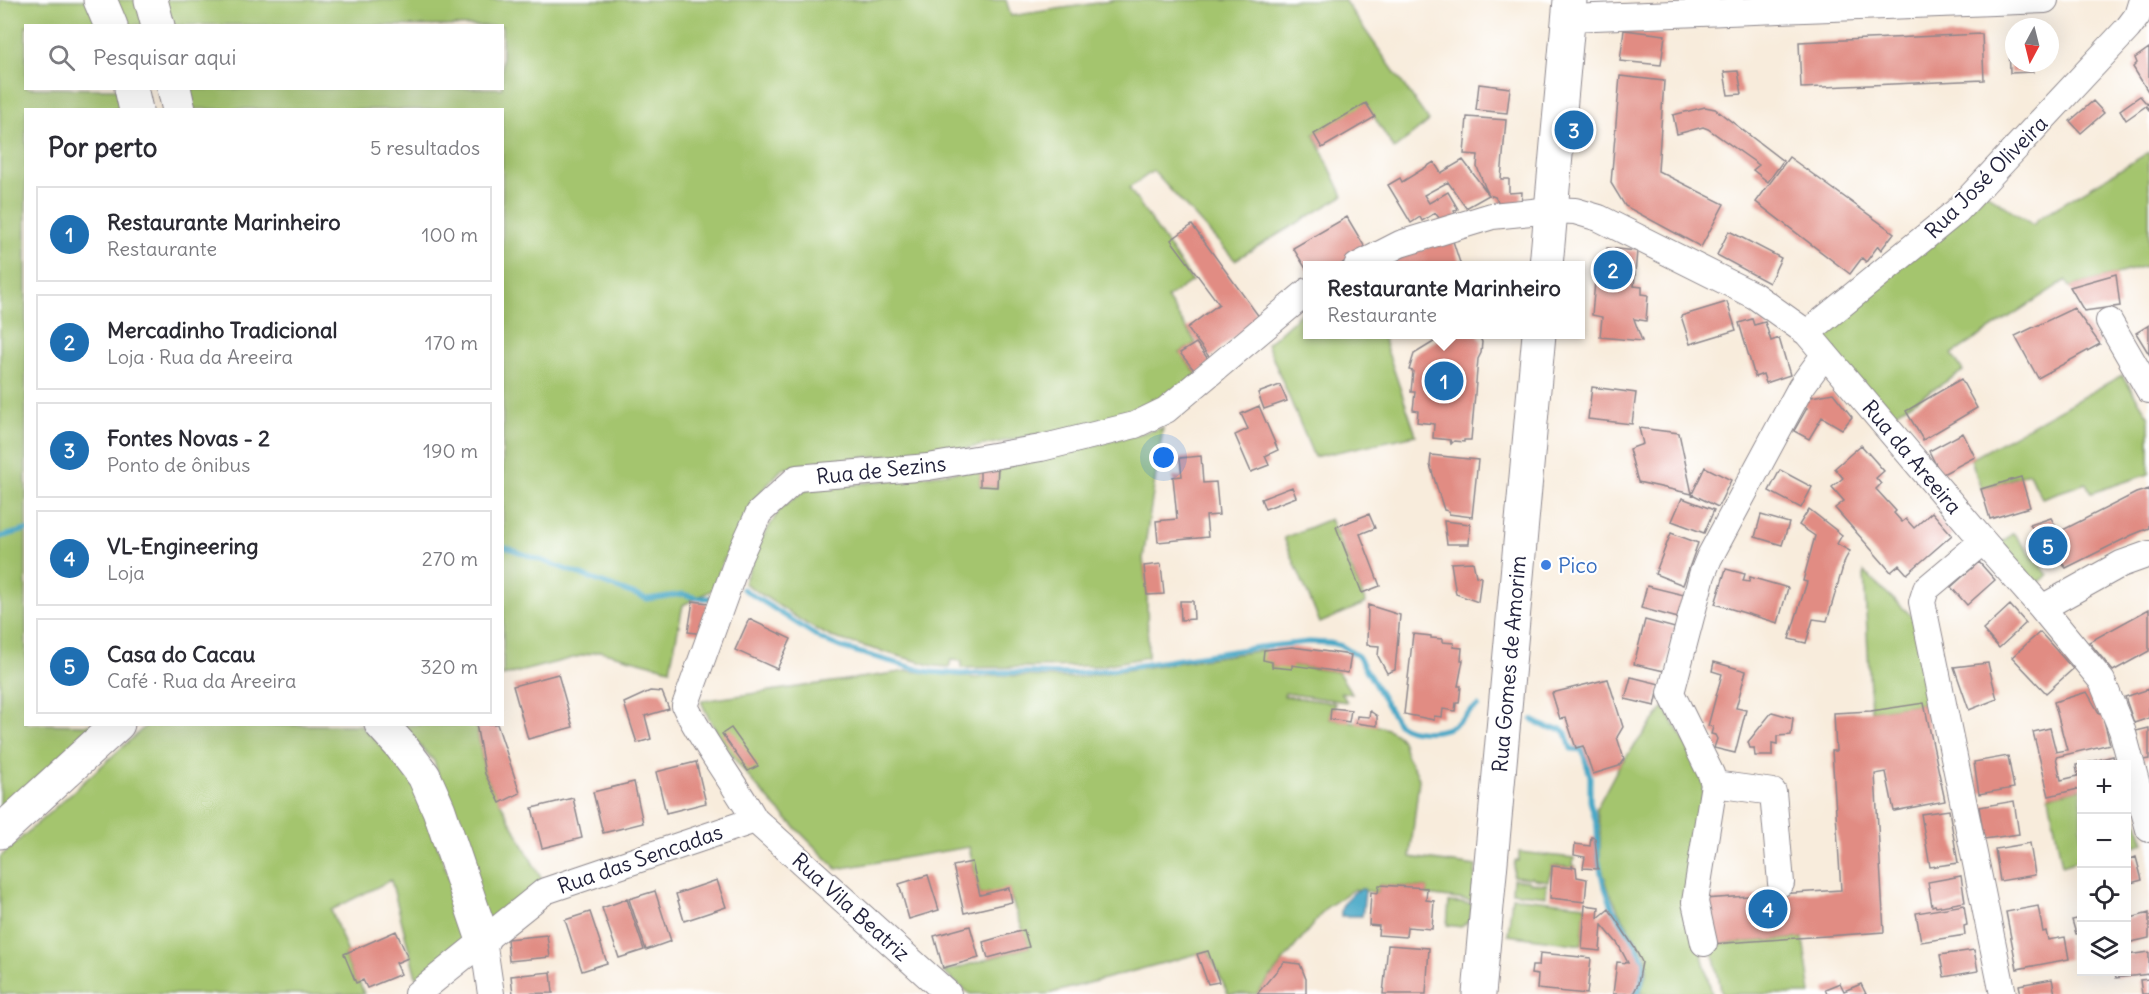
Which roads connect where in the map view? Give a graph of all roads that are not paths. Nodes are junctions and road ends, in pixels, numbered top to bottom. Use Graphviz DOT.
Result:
graph roads {
  1 [pos="100,0"];
  2 [pos="151,0"];
  3 [pos="2045,0"];
  4 [pos="2142,0"];
  5 [pos="1941,2"];
  6 [pos="1569,9"];
  7 [pos="110,24"];
  8 [pos="157,24"];
  9 [pos="131,90"];
  10 [pos="174,90"];
  11 [pos="136,108"];
  12 [pos="179,108"];
  13 [pos="1551,210"];
  14 [pos="1367,261"];
  15 [pos="1546,261"];
  16 [pos="1303,295"];
  17 [pos="2109,321"];
  18 [pos="1807,333"];
  19 [pos="1539,339"];
  20 [pos="1825,354"];
  21 [pos="2149,390"];
  22 [pos="1983,541"];
  23 [pos="2149,554"];
  24 [pos="2042,608"];
  25 [pos="119,726"];
  26 [pos="383,726"];
  27 [pos="1714,784"];
  28 [pos="755,820"];
  29 [pos="2149,829"];
  30 [pos="0,832"];
  31 [pos="1781,884"];
  32 [pos="483,940"];
  33 [pos="1704,943"];
  34 [pos="417,994"];
  35 [pos="491,994"];
  36 [pos="948,994"];
  37 [pos="1479,994"];
  38 [pos="2003,994"];
  1 -- 7 [label="main road"];
  2 -- 8 [label="main road"];
  3 -- 5 [label="street"];
  4 -- 18 [label="street, Rua José Oliveira"];
  5 -- 6 [label="street"];
  6 -- 13 [label="main road"];
  9 -- 11 [label="main road"];
  10 -- 12 [label="main road"];
  13 -- 14 [label="street"];
  13 -- 15 [label="main road"];
  13 -- 18 [label="street, Rua da Areeira"];
  16 -- 28 [label="street, Rua de Sezins"];
  17 -- 21 [label="street"];
  18 -- 20 [label="street, Rua da Areeira"];
  19 -- 37 [label="main road, Rua Gomes de Amorim"];
  20 -- 22 [label="street, Rua da Areeira"];
  20 -- 27 [label="street"];
  22 -- 24 [label="street, Rua da Areeira"];
  22 -- 38 [label="street"];
  23 -- 24 [label="street"];
  24 -- 29 [label="street, Rua da Areeira"];
  25 -- 30 [label="main road"];
  26 -- 32 [label="main road"];
  27 -- 31 [label="street"];
  27 -- 33 [label="street"];
  28 -- 32 [label="street, Rua das Sencadas"];
  28 -- 36 [label="street, Rua Vila Beatriz"];
  32 -- 34 [label="street, Rua das Sencadas"];
  32 -- 35 [label="street"];
}
